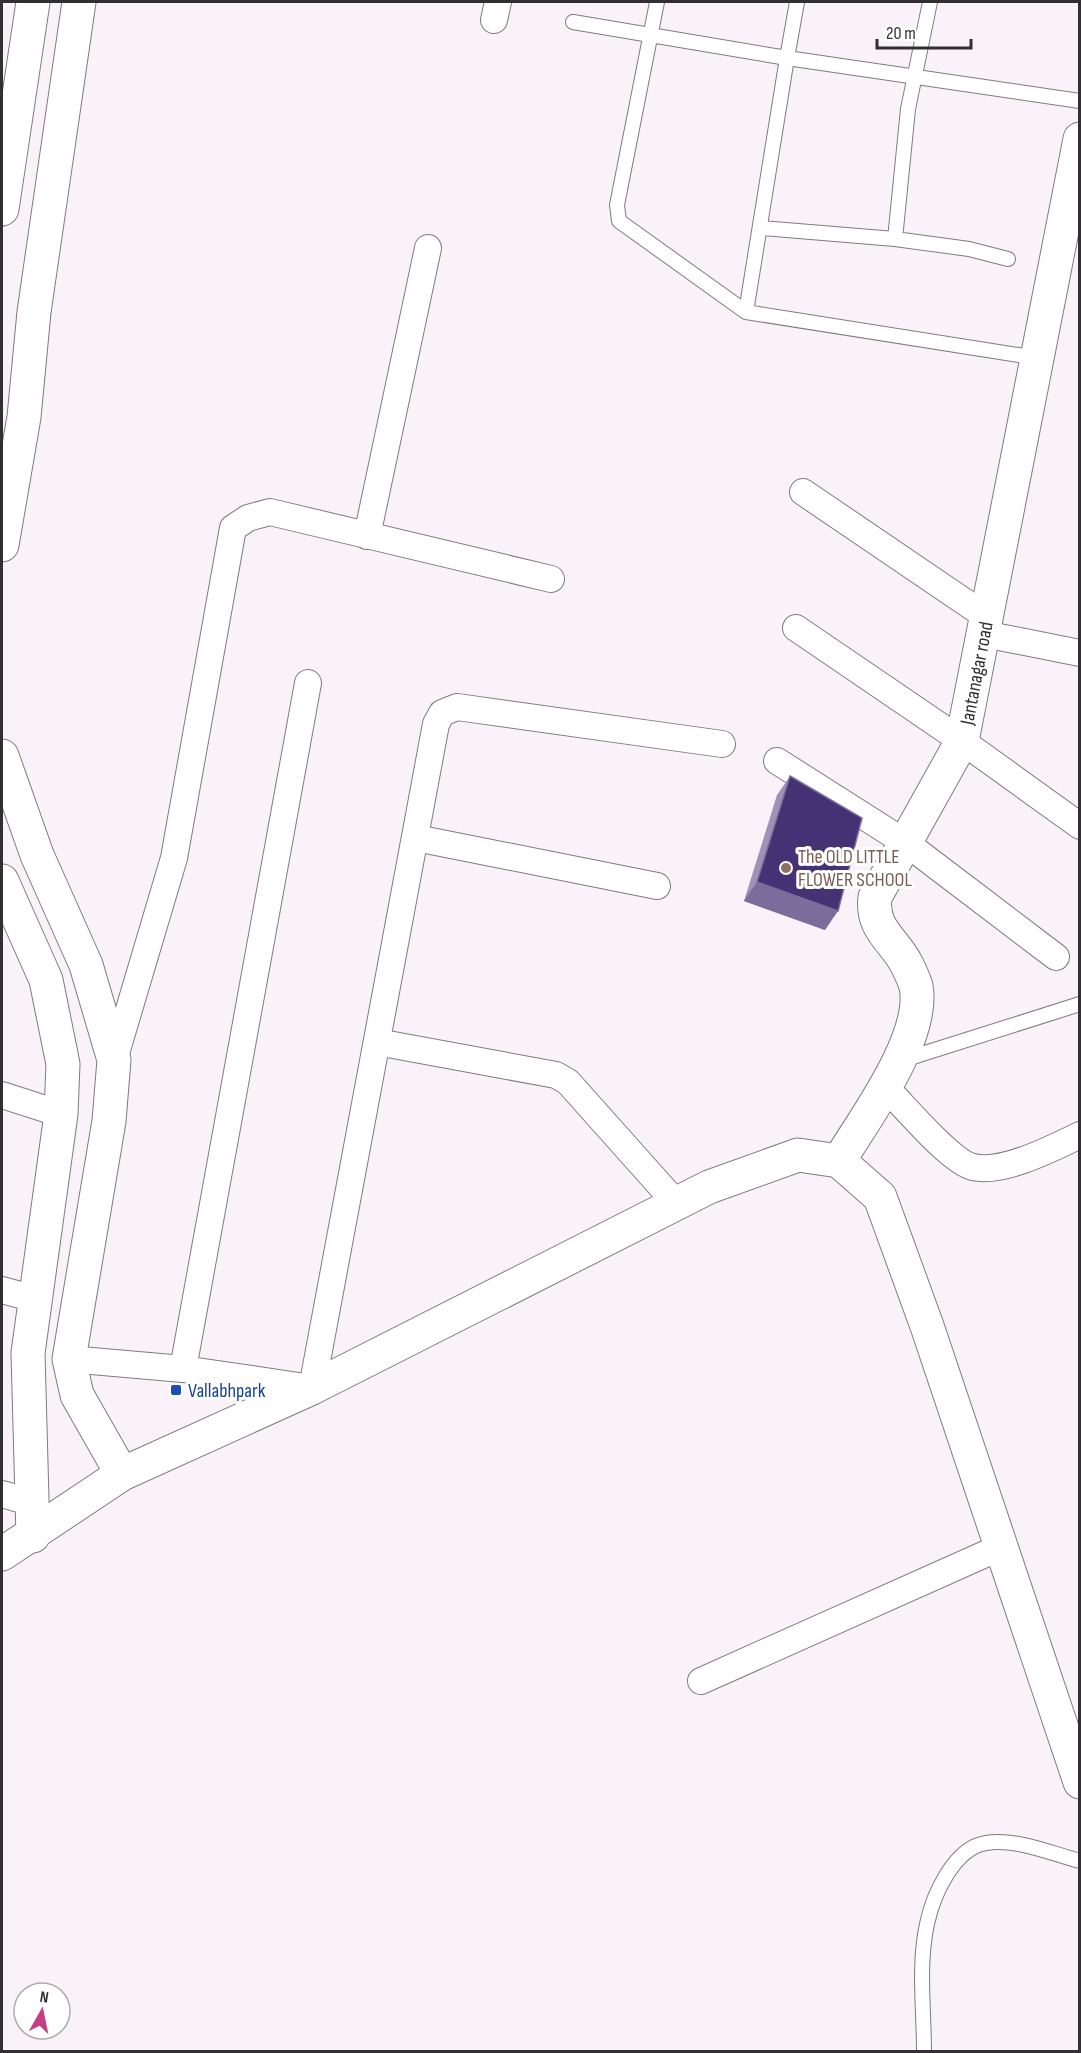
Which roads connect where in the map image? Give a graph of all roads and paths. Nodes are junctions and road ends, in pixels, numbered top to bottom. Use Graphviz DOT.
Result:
graph roads {
  1 [pos="33,2"];
  2 [pos="79,2"];
  3 [pos="657,2"];
  4 [pos="797,2"];
  5 [pos="930,2"];
  6 [pos="573,22"];
  7 [pos="651,36"];
  8 [pos="787,58"];
  9 [pos="915,77"];
  10 [pos="10,99"];
  11 [pos="1080,101"];
  12 [pos="1080,139"];
  13 [pos="1075,191"];
  14 [pos="2,209"];
  15 [pos="761,228"];
  16 [pos="894,239"];
  17 [pos="428,248"];
  18 [pos="1008,259"];
  19 [pos="746,312"];
  20 [pos="1039,358"];
  21 [pos="803,492"];
  22 [pos="367,536"];
  23 [pos="2,545"];
  24 [pos="551,579"];
  25 [pos="985,625"];
  26 [pos="796,628"];
  27 [pos="1080,652"];
  28 [pos="308,682"];
  29 [pos="962,741"];
  30 [pos="722,744"];
  31 [pos="2,756"];
  32 [pos="777,761"];
  33 [pos="1080,826"];
  34 [pos="416,838"];
  35 [pos="906,843"];
  36 [pos="2,881"];
  37 [pos="657,886"];
  38 [pos="67,923"];
  39 [pos="25,934"];
  40 [pos="1056,957"];
  41 [pos="1080,1004"];
  42 [pos="377,1042"];
  43 [pos="114,1060"];
  44 [pos="891,1074"];
  45 [pos="2,1095"];
  46 [pos="61,1114"];
  47 [pos="1080,1135"];
  48 [pos="839,1161"];
  49 [pos="676,1203"];
  50 [pos="2,1290"];
  51 [pos="35,1299"];
  52 [pos="69,1359"];
  53 [pos="183,1370"];
  54 [pos="312,1388"];
  55 [pos="122,1474"];
  56 [pos="2,1494"];
  57 [pos="33,1503"];
  58 [pos="33,1536"];
  59 [pos="1001,1547"];
  60 [pos="2,1554"];
  61 [pos="701,1682"];
  62 [pos="1080,1782"];
  63 [pos="1080,1861"];
  64 [pos="924,2052"];
  1 -- 10 [label="street"];
  2 -- 23 [label="street"];
  3 -- 7 [label="lane"];
  4 -- 8 [label="lane"];
  5 -- 9 [label="lane"];
  6 -- 7 [label="lane"];
  7 -- 8 [label="lane"];
  7 -- 19 [label="lane"];
  8 -- 9 [label="lane"];
  8 -- 15 [label="lane"];
  9 -- 11 [label="lane"];
  9 -- 16 [label="lane"];
  10 -- 14 [label="street"];
  12 -- 13 [label="street, Jantanagar road"];
  13 -- 20 [label="street, Jantanagar road"];
  15 -- 16 [label="lane"];
  15 -- 19 [label="lane"];
  16 -- 18 [label="lane"];
  17 -- 22 [label="street"];
  19 -- 20 [label="lane"];
  20 -- 25 [label="street, Jantanagar road"];
  21 -- 25 [label="street"];
  22 -- 24 [label="street"];
  22 -- 43 [label="street"];
  25 -- 27 [label="street"];
  25 -- 29 [label="street, Jantanagar road"];
  26 -- 29 [label="street"];
  28 -- 53 [label="street"];
  29 -- 33 [label="street"];
  29 -- 35 [label="street, Jantanagar road"];
  30 -- 34 [label="street"];
  31 -- 38 [label="street"];
  32 -- 35 [label="street"];
  34 -- 37 [label="street"];
  34 -- 42 [label="street"];
  35 -- 40 [label="street"];
  35 -- 44 [label="street, Jantanagar road"];
  36 -- 39 [label="street"];
  38 -- 39 [label="street"];
  38 -- 43 [label="street"];
  39 -- 46 [label="street"];
  41 -- 44 [label="lane"];
  42 -- 49 [label="street"];
  42 -- 54 [label="street"];
  43 -- 52 [label="street"];
  44 -- 47 [label="street"];
  44 -- 48 [label="street, Jantanagar road"];
  45 -- 46 [label="street"];
  46 -- 51 [label="street"];
  48 -- 49 [label="street"];
  48 -- 59 [label="street"];
  49 -- 54 [label="street"];
  50 -- 51 [label="street"];
  51 -- 57 [label="street"];
  52 -- 53 [label="street"];
  52 -- 55 [label="street"];
  53 -- 54 [label="street"];
  54 -- 55 [label="street"];
  55 -- 58 [label="street"];
  56 -- 57 [label="street"];
  57 -- 58 [label="street"];
  58 -- 60 [label="street"];
  59 -- 61 [label="street"];
  59 -- 62 [label="street"];
  63 -- 64 [label="lane"];
}
